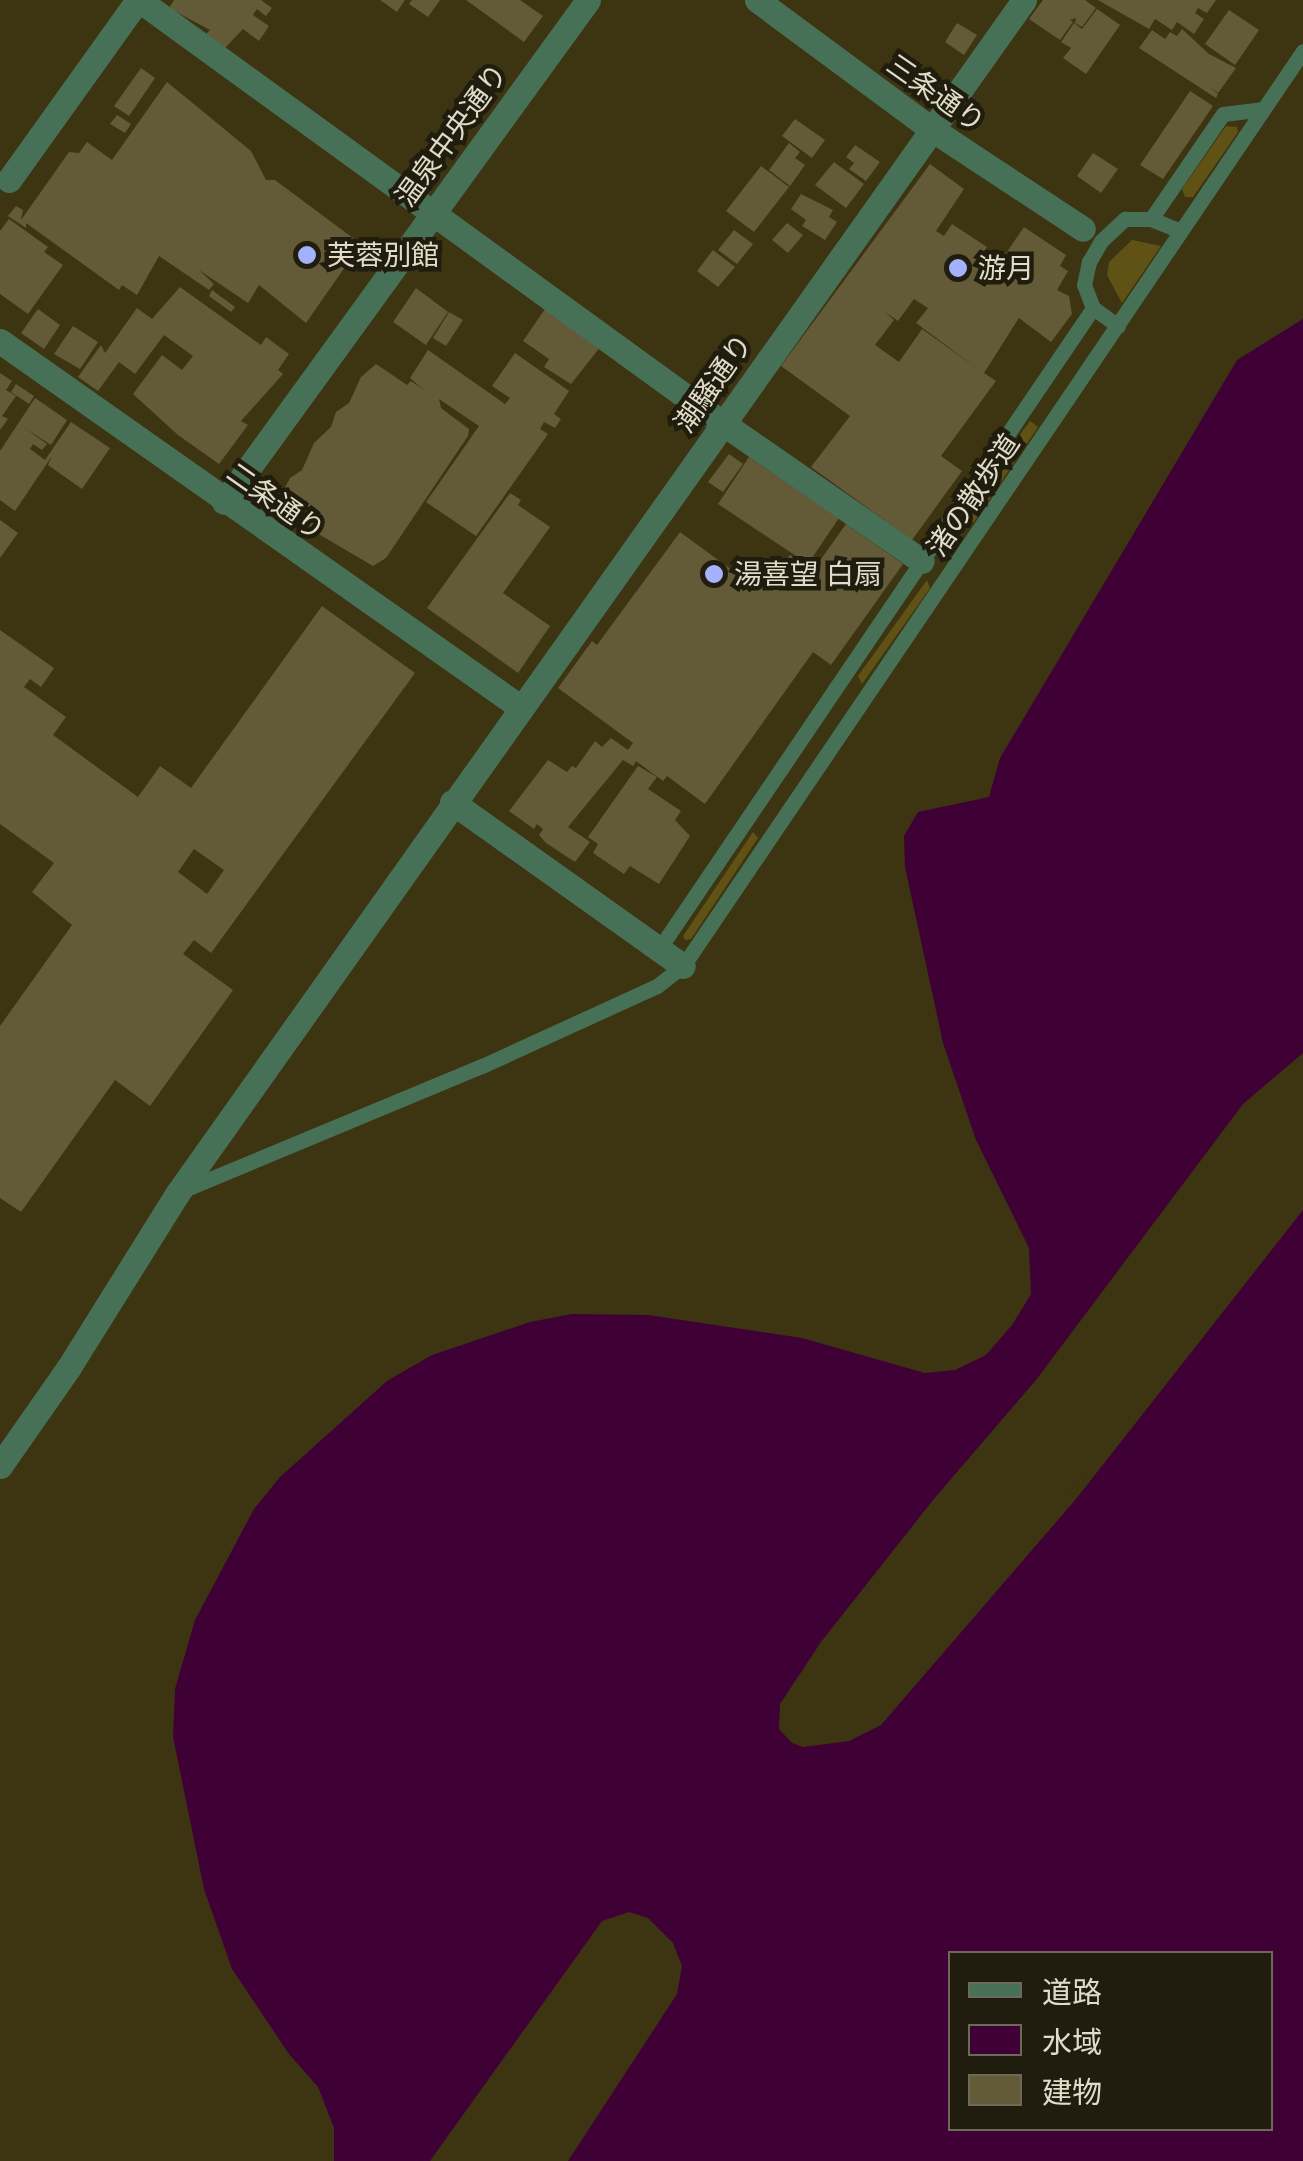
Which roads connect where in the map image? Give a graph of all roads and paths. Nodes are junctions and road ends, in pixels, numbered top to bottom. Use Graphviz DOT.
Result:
graph roads {
  1 [pos="138,0"];
  2 [pos="588,0"];
  3 [pos="757,0"];
  4 [pos="1024,0"];
  5 [pos="1303,51"];
  6 [pos="1264,109"];
  7 [pos="930,128"];
  8 [pos="3,182"];
  9 [pos="431,213"];
  10 [pos="1150,219"];
  11 [pos="1181,230"];
  12 [pos="1092,235"];
  13 [pos="1092,308"];
  14 [pos="1118,326"];
  15 [pos="0,341"];
  16 [pos="1025,408"];
  17 [pos="722,422"];
  18 [pos="1050,425"];
  19 [pos="224,502"];
  20 [pos="922,561"];
  21 [pos="946,578"];
  22 [pos="825,705"];
  23 [pos="520,707"];
  24 [pos="848,722"];
  25 [pos="452,802"];
  26 [pos="758,804"];
  27 [pos="781,822"];
  28 [pos="660,949"];
  29 [pos="683,966"];
  30 [pos="177,1194"];
  31 [pos="0,1466"];
  1 -- 8 [label="street"];
  1 -- 9 [label="street"];
  2 -- 9 [label="street, 温泉中央通り"];
  3 -- 7 [label="street, 三条通り"];
  4 -- 7 [label="street, 潮騒通り"];
  5 -- 6 [label="lane, 渚の散歩道"];
  6 -- 10 [label="lane"];
  6 -- 11 [label="lane, 渚の散歩道"];
  7 -- 12 [label="street, 三条通り"];
  7 -- 17 [label="street, 潮騒通り"];
  9 -- 17 [label="street"];
  9 -- 19 [label="street, 温泉中央通り"];
  10 -- 11 [label="lane"];
  10 -- 12 [label="lane"];
  11 -- 14 [label="lane, 渚の散歩道"];
  12 -- 13 [label="lane"];
  13 -- 14 [label="lane"];
  13 -- 16 [label="lane"];
  14 -- 18 [label="lane, 渚の散歩道"];
  15 -- 19 [label="street, 二条通り"];
  16 -- 18 [label="lane"];
  16 -- 20 [label="lane"];
  17 -- 20 [label="street"];
  17 -- 23 [label="street, 潮騒通り"];
  18 -- 21 [label="lane, 渚の散歩道"];
  19 -- 23 [label="street, 二条通り"];
  20 -- 21 [label="lane"];
  20 -- 22 [label="lane"];
  21 -- 24 [label="lane, 渚の散歩道"];
  22 -- 24 [label="lane"];
  22 -- 26 [label="lane"];
  23 -- 25 [label="street, 潮騒通り"];
  24 -- 27 [label="lane, 渚の散歩道"];
  25 -- 28 [label="street"];
  25 -- 30 [label="street, 潮騒通り"];
  26 -- 27 [label="lane"];
  26 -- 28 [label="lane"];
  27 -- 29 [label="lane, 渚の散歩道"];
  28 -- 29 [label="street"];
  29 -- 30 [label="lane"];
  30 -- 31 [label="street, 潮騒通り"];
}
